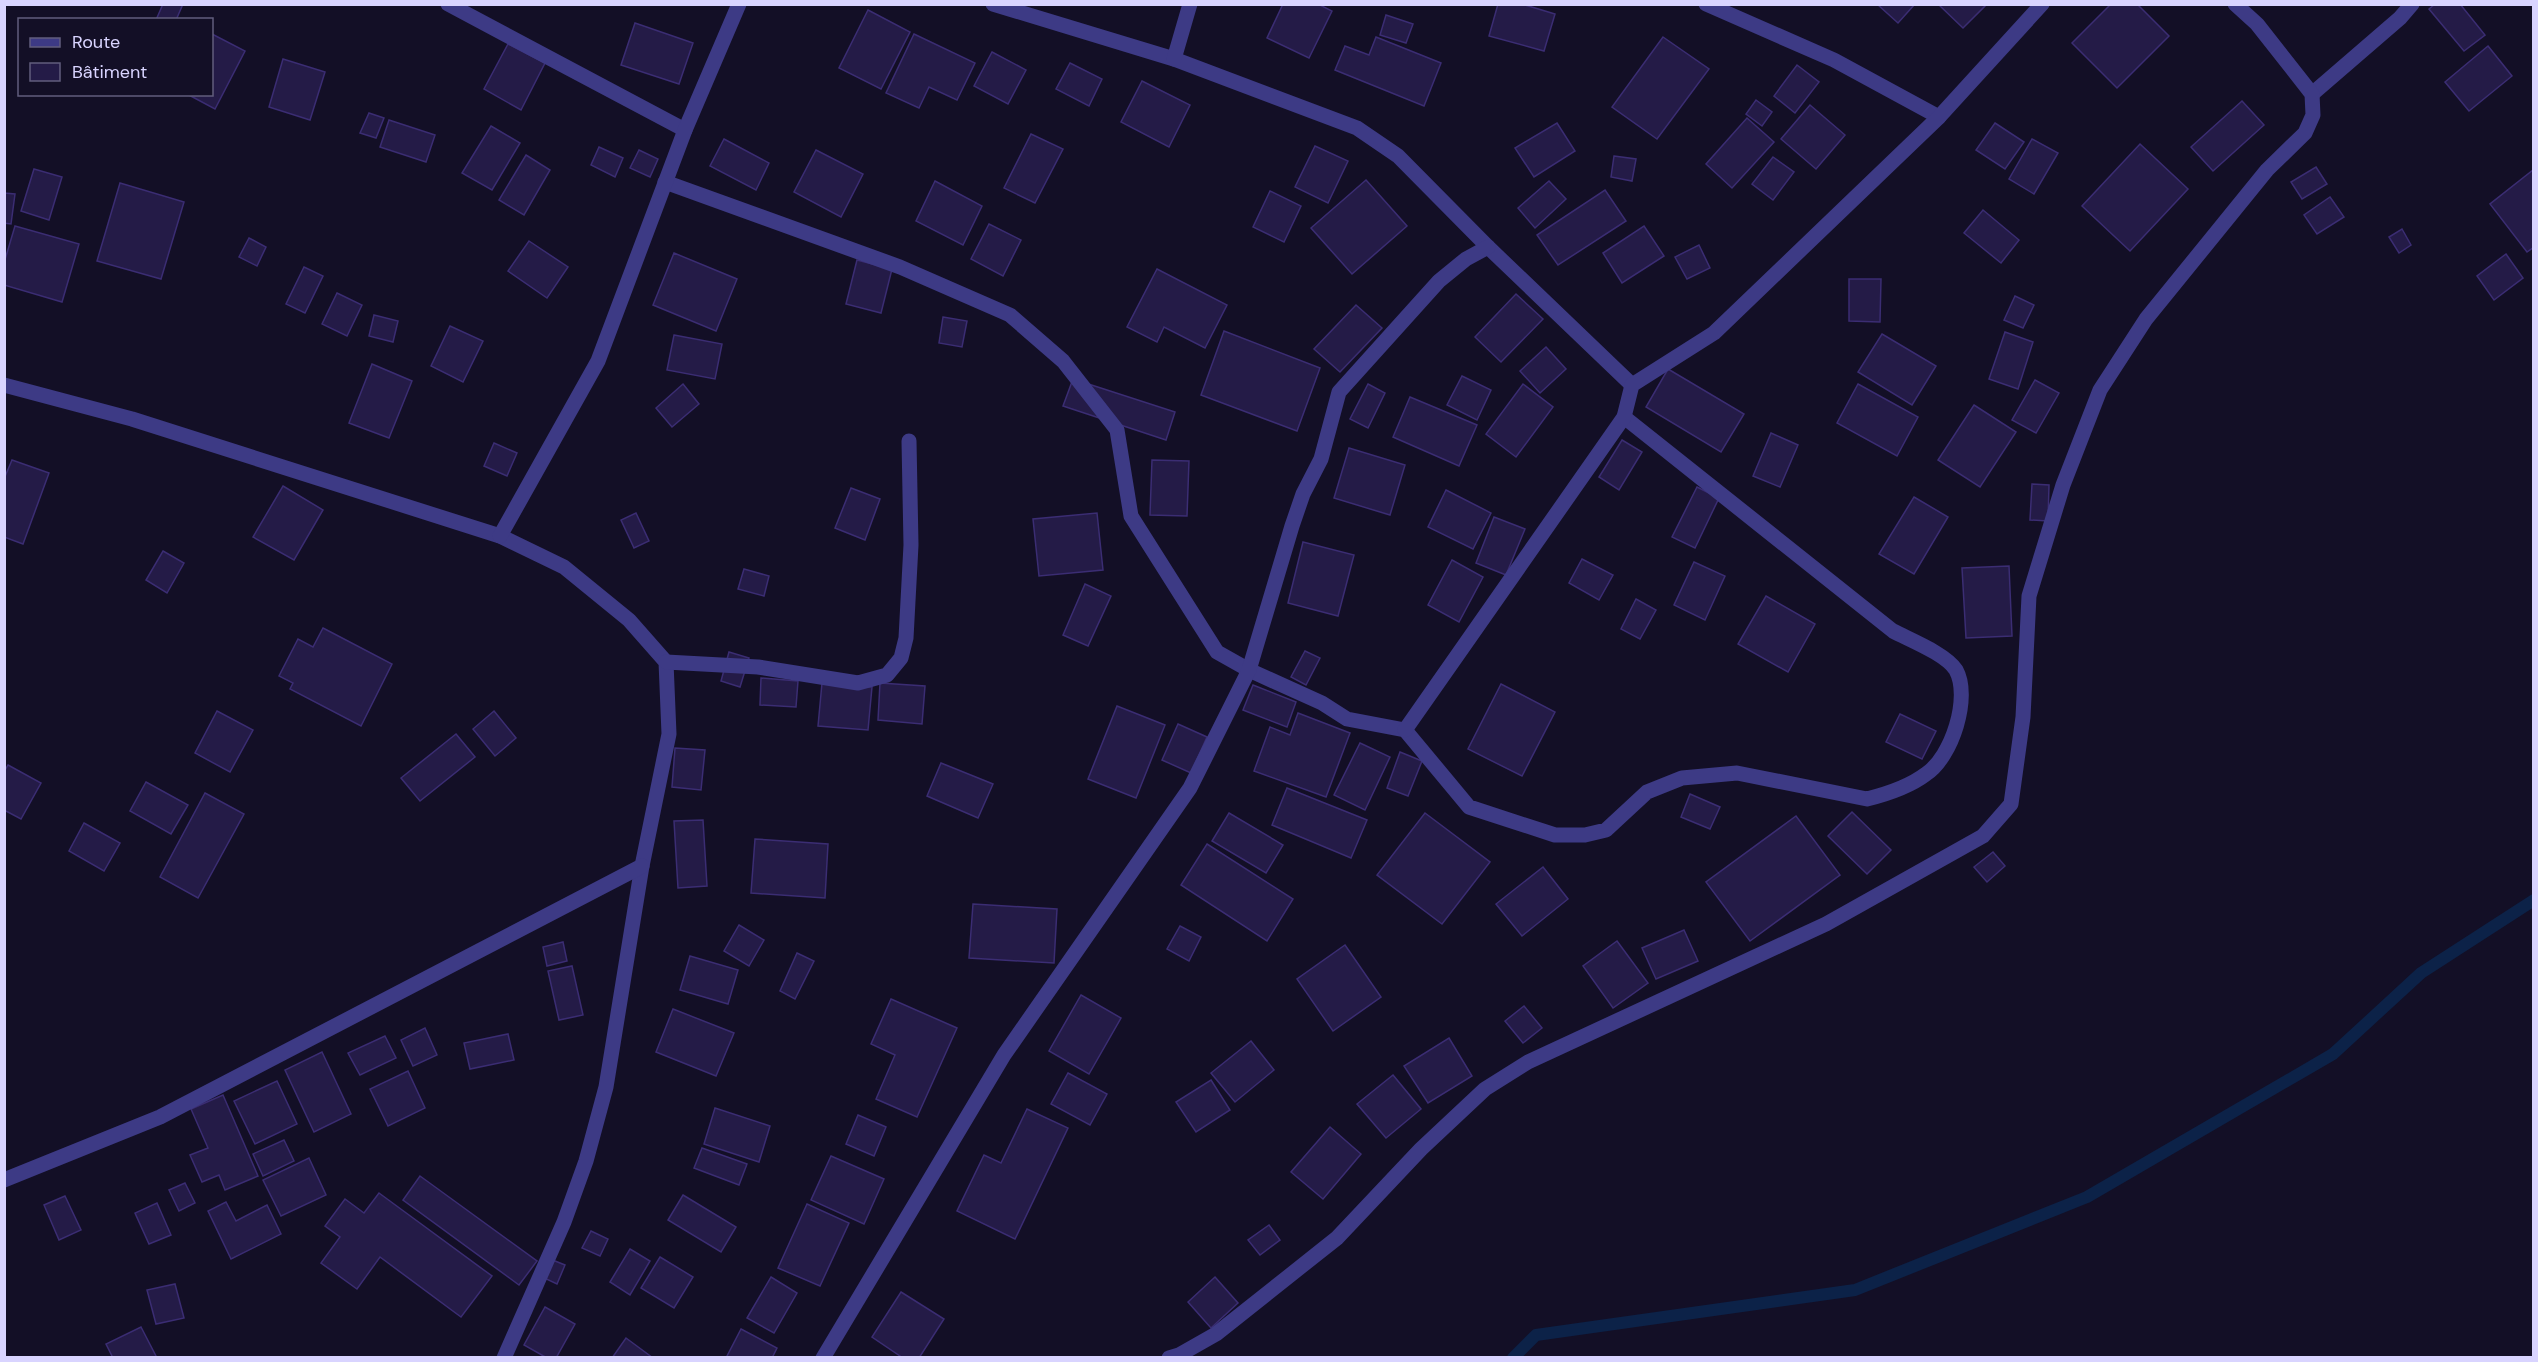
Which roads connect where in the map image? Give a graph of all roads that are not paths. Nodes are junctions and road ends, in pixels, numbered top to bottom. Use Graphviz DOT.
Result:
graph roads {
  1 [pos="448,4"];
  2 [pos="739,4"];
  3 [pos="993,4"];
  4 [pos="1190,4"];
  5 [pos="1706,4"];
  6 [pos="2042,4"];
  7 [pos="2235,4"];
  8 [pos="2412,4"];
  9 [pos="1174,59"];
  10 [pos="2312,93"];
  11 [pos="1939,117"];
  12 [pos="685,130"];
  13 [pos="665,182"];
  14 [pos="1488,247"];
  15 [pos="4,385"];
  16 [pos="1632,385"];
  17 [pos="1624,417"];
  18 [pos="909,441"];
  19 [pos="500,536"];
  20 [pos="666,662"];
  21 [pos="1249,670"];
  22 [pos="1405,730"];
  23 [pos="642,866"];
  24 [pos="4,1180"];
  25 [pos="504,1358"];
  26 [pos="823,1358"];
  27 [pos="1169,1358"];
  1 -- 12 [label="street"];
  2 -- 12 [label="street"];
  3 -- 9 [label="street"];
  4 -- 9 [label="street"];
  5 -- 11 [label="street"];
  6 -- 11 [label="street"];
  7 -- 10 [label="street"];
  8 -- 10 [label="street"];
  9 -- 14 [label="street"];
  10 -- 27 [label="street"];
  11 -- 16 [label="street"];
  12 -- 13 [label="street"];
  13 -- 19 [label="street"];
  13 -- 21 [label="street"];
  14 -- 16 [label="street"];
  14 -- 21 [label="street"];
  15 -- 19 [label="street"];
  16 -- 17 [label="street"];
  17 -- 22 [label="street"];
  17 -- 22 [label="street"];
  18 -- 20 [label="street"];
  19 -- 20 [label="street"];
  20 -- 23 [label="street"];
  21 -- 22 [label="street"];
  21 -- 26 [label="street"];
  23 -- 24 [label="street"];
  23 -- 25 [label="street"];
}
